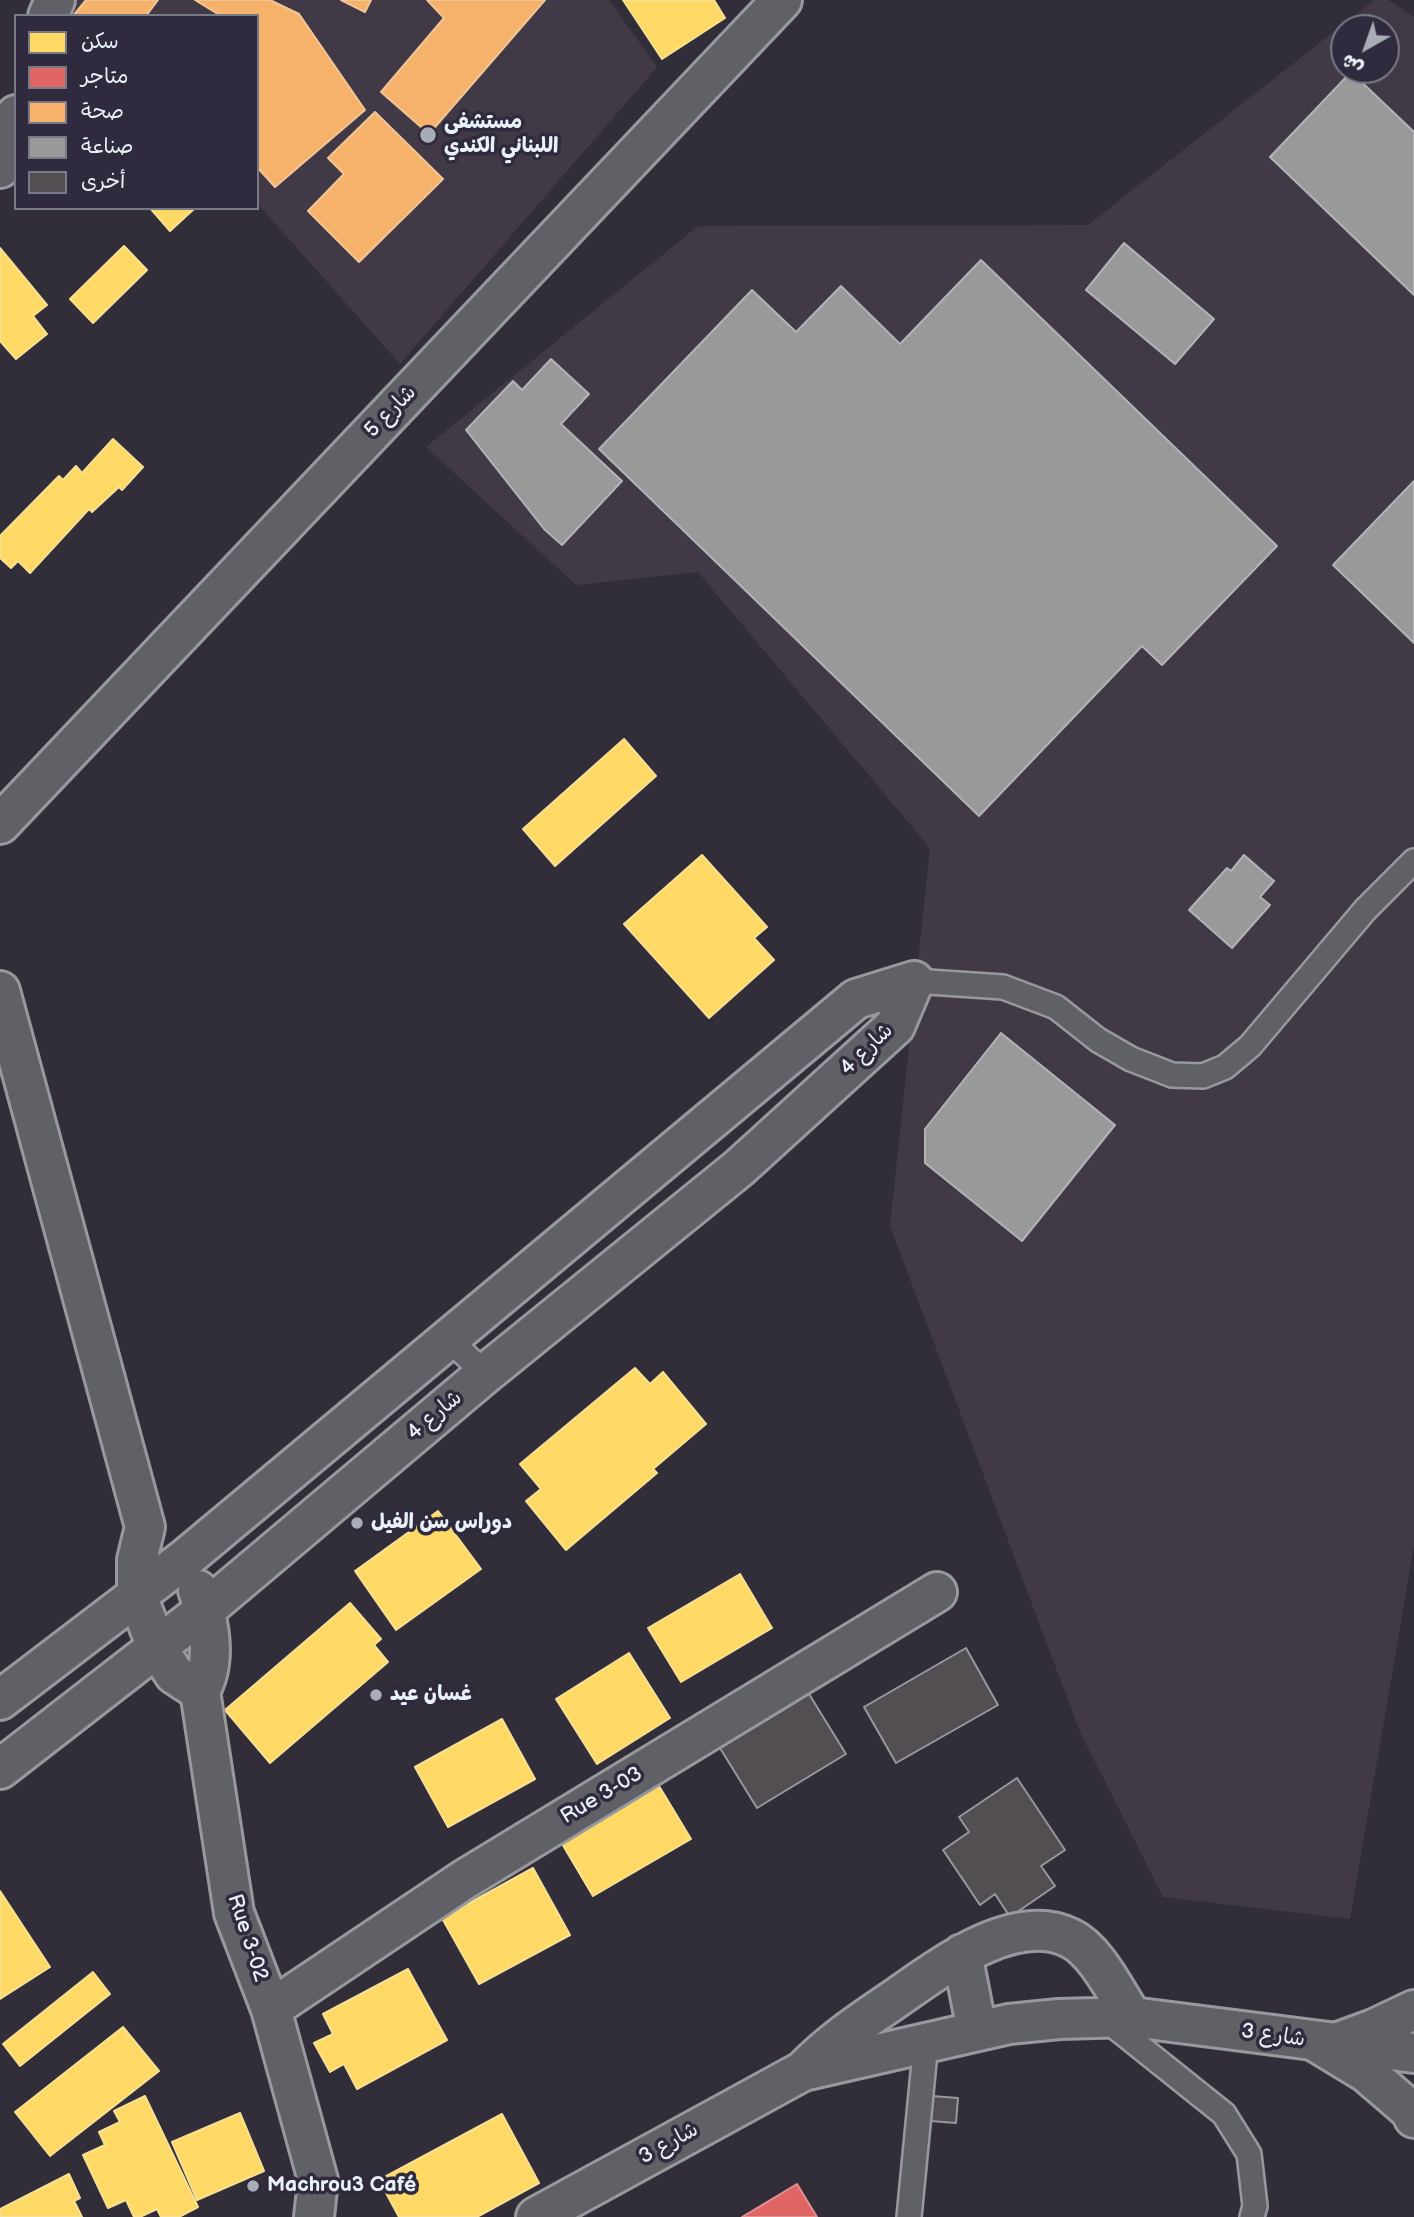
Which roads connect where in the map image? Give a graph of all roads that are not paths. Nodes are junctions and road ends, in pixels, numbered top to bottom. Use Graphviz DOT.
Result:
graph roads {
  1 [pos="782,0"];
  2 [pos="14,126"];
  3 [pos="0,168"];
  4 [pos="0,824"];
  5 [pos="1414,861"];
  6 [pos="915,981"];
  7 [pos="0,991"];
  8 [pos="448,1338"];
  9 [pos="485,1374"];
  10 [pos="145,1527"];
  11 [pos="186,1558"];
  12 [pos="937,1592"];
  13 [pos="137,1596"];
  14 [pos="205,1610"];
  15 [pos="157,1647"];
  16 [pos="200,1691"];
  17 [pos="0,1700"];
  18 [pos="0,1769"];
  19 [pos="962,1954"];
  20 [pos="271,2008"];
  21 [pos="1414,2010"];
  22 [pos="1118,2017"];
  23 [pos="977,2030"];
  24 [pos="926,2042"];
  25 [pos="1324,2043"];
  26 [pos="1414,2053"];
  27 [pos="803,2071"];
  28 [pos="1414,2118"];
  29 [pos="316,2199"];
  30 [pos="342,2217"];
  31 [pos="536,2217"];
  32 [pos="909,2217"];
  33 [pos="1252,2217"];
  1 -- 4 [label="street, شارع 5"];
  2 -- 3 [label="street"];
  5 -- 6 [label="lane"];
  6 -- 8 [label="street, شارع 4"];
  6 -- 9 [label="street, شارع 4"];
  7 -- 10 [label="street"];
  8 -- 9 [label="lane"];
  8 -- 11 [label="street, شارع 4"];
  9 -- 14 [label="street, شارع 4"];
  10 -- 11 [label="street"];
  10 -- 13 [label="street"];
  11 -- 13 [label="street, شارع 4"];
  11 -- 14 [label="street"];
  12 -- 20 [label="street, Rue 3-03"];
  13 -- 15 [label="street"];
  13 -- 17 [label="street, شارع 4"];
  14 -- 15 [label="street, شارع 4"];
  14 -- 16 [label="street"];
  15 -- 16 [label="street"];
  15 -- 18 [label="street, شارع 4"];
  16 -- 20 [label="street, Rue 3-02"];
  19 -- 22 [label="street, شارع 3"];
  19 -- 23 [label="street"];
  19 -- 27 [label="street, شارع 3"];
  20 -- 29 [label="street, Rue 3-02"];
  21 -- 25 [label="street"];
  22 -- 23 [label="street, شارع 3"];
  22 -- 25 [label="street, شارع 3"];
  22 -- 33 [label="lane"];
  23 -- 24 [label="street, شارع 3"];
  24 -- 27 [label="street, شارع 3"];
  24 -- 32 [label="lane"];
  25 -- 26 [label="street, شارع 3"];
  25 -- 28 [label="street"];
  27 -- 31 [label="street, شارع 3"];
  29 -- 30 [label="street"];
}
